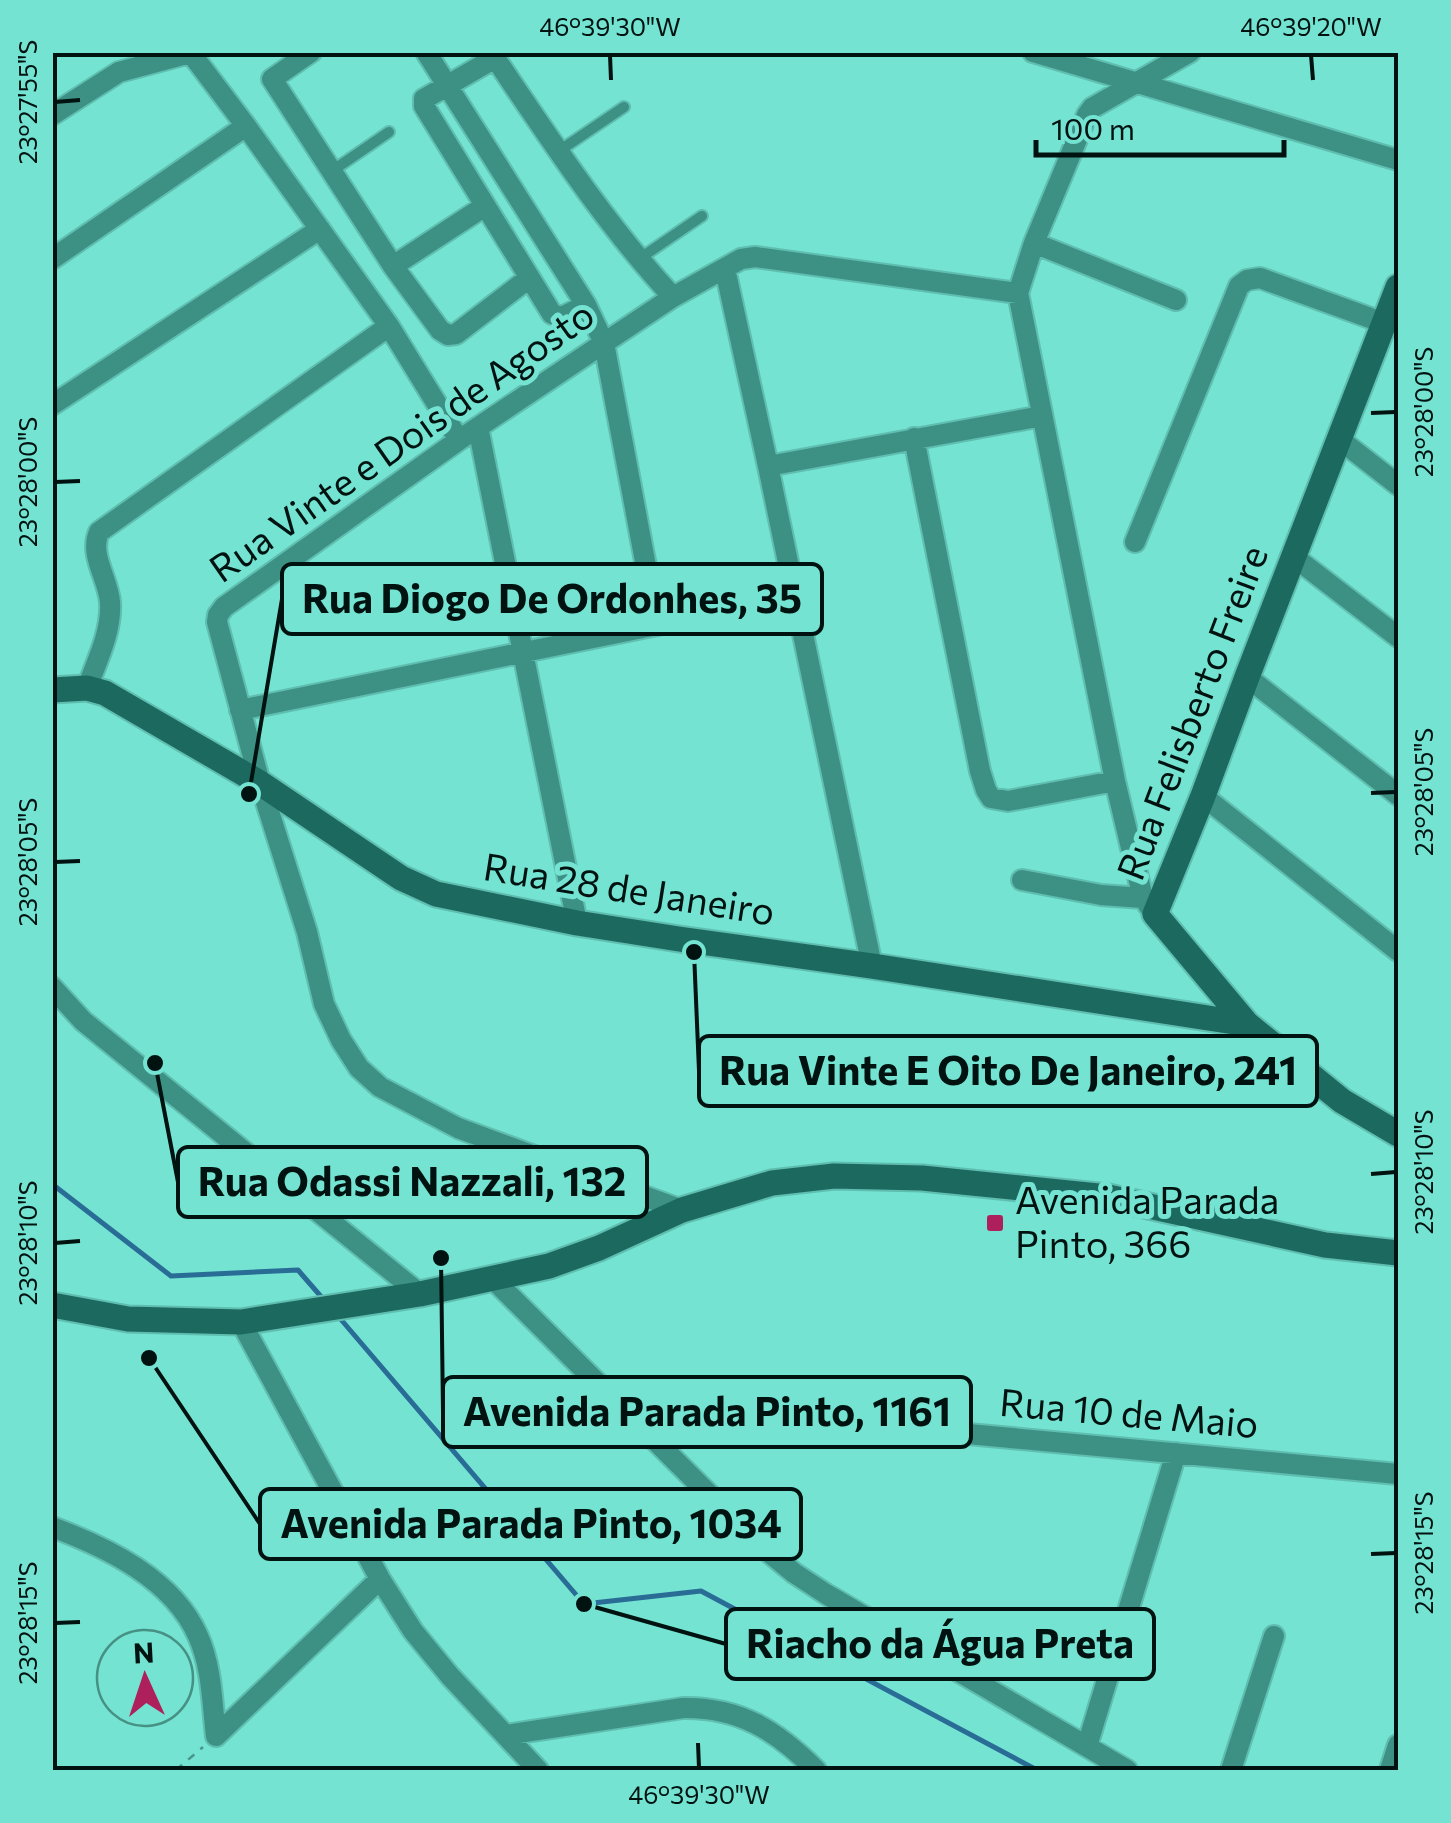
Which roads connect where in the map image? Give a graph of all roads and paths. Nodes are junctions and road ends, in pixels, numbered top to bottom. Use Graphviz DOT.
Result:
graph roads {
  1 [pos="311,52"];
  2 [pos="426,52"];
  3 [pos="1033,52"];
  4 [pos="1190,52"];
  5 [pos="190,53"];
  6 [pos="496,54"];
  7 [pos="1139,82"];
  8 [pos="446,87"];
  9 [pos="624,106"];
  10 [pos="52,114"];
  11 [pos="246,126"];
  12 [pos="389,132"];
  13 [pos="559,151"];
  14 [pos="1398,160"];
  15 [pos="331,171"];
  16 [pos="485,206"];
  17 [pos="702,216"];
  18 [pos="320,229"];
  19 [pos="1034,243"];
  20 [pos="52,259"];
  21 [pos="638,260"];
  22 [pos="393,266"];
  23 [pos="724,270"];
  24 [pos="529,278"];
  25 [pos="1398,288"];
  26 [pos="1018,293"];
  27 [pos="674,297"];
  28 [pos="1176,300"];
  29 [pos="586,305"];
  30 [pos="1384,323"];
  31 [pos="389,326"];
  32 [pos="604,343"];
  33 [pos="52,405"];
  34 [pos="1042,416"];
  35 [pos="478,427"];
  36 [pos="914,438"];
  37 [pos="1339,439"];
  38 [pos="459,440"];
  39 [pos="768,466"];
  40 [pos="1398,486"];
  41 [pos="1136,542"];
  42 [pos="1294,557"];
  43 [pos="795,600"];
  44 [pos="657,624"];
  45 [pos="1398,638"];
  46 [pos="524,652"];
  47 [pos="1247,677"];
  48 [pos="87,688"];
  49 [pos="52,690"];
  50 [pos="240,710"];
  51 [pos="1115,781"];
  52 [pos="260,783"];
  53 [pos="1398,795"];
  54 [pos="1203,796"];
  55 [pos="1022,880"];
  56 [pos="1149,906"];
  57 [pos="577,923"];
  58 [pos="1398,951"];
  59 [pos="872,966"];
  60 [pos="52,988"];
  61 [pos="1247,1024"];
  62 [pos="1398,1134"];
  63 [pos="682,1210"];
  64 [pos="1398,1252"];
  65 [pos="493,1279"];
  66 [pos="420,1294"];
  67 [pos="52,1305"];
  68 [pos="242,1322"];
  69 [pos="614,1401"];
  70 [pos="1176,1454"];
  71 [pos="1398,1474"];
  72 [pos="55,1532"];
  73 [pos="380,1580"];
  74 [pos="1274,1636"];
  75 [pos="505,1735"];
  76 [pos="216,1736"];
  77 [pos="1087,1746"];
  78 [pos="1398,1746"];
  79 [pos="176,1770"];
  80 [pos="538,1770"];
  81 [pos="816,1770"];
  82 [pos="1127,1770"];
  83 [pos="1230,1770"];
  84 [pos="1390,1770"];
  1 -- 15 [label="street"];
  2 -- 8 [label="street"];
  3 -- 7 [label="street"];
  4 -- 7 [label="street"];
  5 -- 10 [label="street"];
  5 -- 11 [label="street"];
  6 -- 8 [label="street"];
  6 -- 13 [label="street"];
  7 -- 14 [label="street"];
  7 -- 19 [label="street"];
  8 -- 16 [label="street"];
  8 -- 29 [label="street"];
  9 -- 13 [label="lane"];
  11 -- 18 [label="street"];
  11 -- 20 [label="street"];
  12 -- 15 [label="lane"];
  13 -- 21 [label="street"];
  15 -- 22 [label="street"];
  16 -- 22 [label="street"];
  16 -- 24 [label="street"];
  17 -- 21 [label="lane"];
  18 -- 31 [label="street"];
  18 -- 33 [label="street"];
  19 -- 26 [label="street"];
  19 -- 28 [label="street"];
  21 -- 27 [label="street"];
  22 -- 24 [label="street"];
  23 -- 26 [label="street, Rua Vinte e Dois de Agosto"];
  23 -- 27 [label="street, Rua Vinte e Dois de Agosto"];
  23 -- 39 [label="street"];
  24 -- 29 [label="street"];
  25 -- 30 [label="street, Rua Felisberto Freire"];
  26 -- 34 [label="street"];
  27 -- 32 [label="street, Rua Vinte e Dois de Agosto"];
  29 -- 32 [label="street"];
  30 -- 37 [label="street, Rua Felisberto Freire"];
  30 -- 41 [label="street"];
  31 -- 38 [label="street"];
  31 -- 48 [label="street"];
  32 -- 35 [label="street, Rua Vinte e Dois de Agosto"];
  32 -- 44 [label="street"];
  34 -- 36 [label="street"];
  34 -- 51 [label="street"];
  35 -- 38 [label="street, Rua Vinte e Dois de Agosto"];
  35 -- 46 [label="street"];
  36 -- 39 [label="street"];
  36 -- 51 [label="street"];
  37 -- 40 [label="street"];
  37 -- 42 [label="street, Rua Felisberto Freire"];
  38 -- 50 [label="street, Rua Vinte e Dois de Agosto"];
  39 -- 43 [label="street"];
  42 -- 45 [label="street"];
  42 -- 47 [label="street, Rua Felisberto Freire"];
  43 -- 44 [label="street"];
  43 -- 59 [label="street"];
  44 -- 46 [label="street"];
  46 -- 50 [label="street"];
  46 -- 57 [label="street"];
  47 -- 53 [label="street"];
  47 -- 54 [label="street, Rua Felisberto Freire"];
  48 -- 49 [label="street, Rua 28 de Janeiro"];
  48 -- 52 [label="street, Rua 28 de Janeiro"];
  50 -- 52 [label="street, Rua Vinte e Dois de Agosto"];
  51 -- 56 [label="street"];
  52 -- 57 [label="street, Rua 28 de Janeiro"];
  52 -- 63 [label="street, Rua Vinte e Dois de Agosto"];
  54 -- 56 [label="street, Rua Felisberto Freire"];
  54 -- 58 [label="street"];
  55 -- 56 [label="street"];
  56 -- 61 [label="street, Rua Felisberto Freire"];
  57 -- 59 [label="street, Rua 28 de Janeiro"];
  59 -- 61 [label="street, Rua 28 de Janeiro"];
  60 -- 66 [label="street"];
  61 -- 62 [label="street, Rua Felisberto Freire"];
  63 -- 64 [label="street"];
  63 -- 65 [label="street"];
  65 -- 66 [label="street"];
  65 -- 69 [label="street"];
  66 -- 68 [label="street"];
  67 -- 68 [label="street"];
  68 -- 73 [label="street"];
  69 -- 70 [label="street, Rua 10 de Maio"];
  69 -- 77 [label="street"];
  70 -- 71 [label="street, Rua 10 de Maio"];
  70 -- 77 [label="street"];
  72 -- 76 [label="street"];
  73 -- 75 [label="street"];
  73 -- 76 [label="street"];
  74 -- 83 [label="street"];
  75 -- 80 [label="street"];
  75 -- 81 [label="street"];
  76 -- 79 [label="path"];
  77 -- 82 [label="street"];
  78 -- 84 [label="street"];
}
